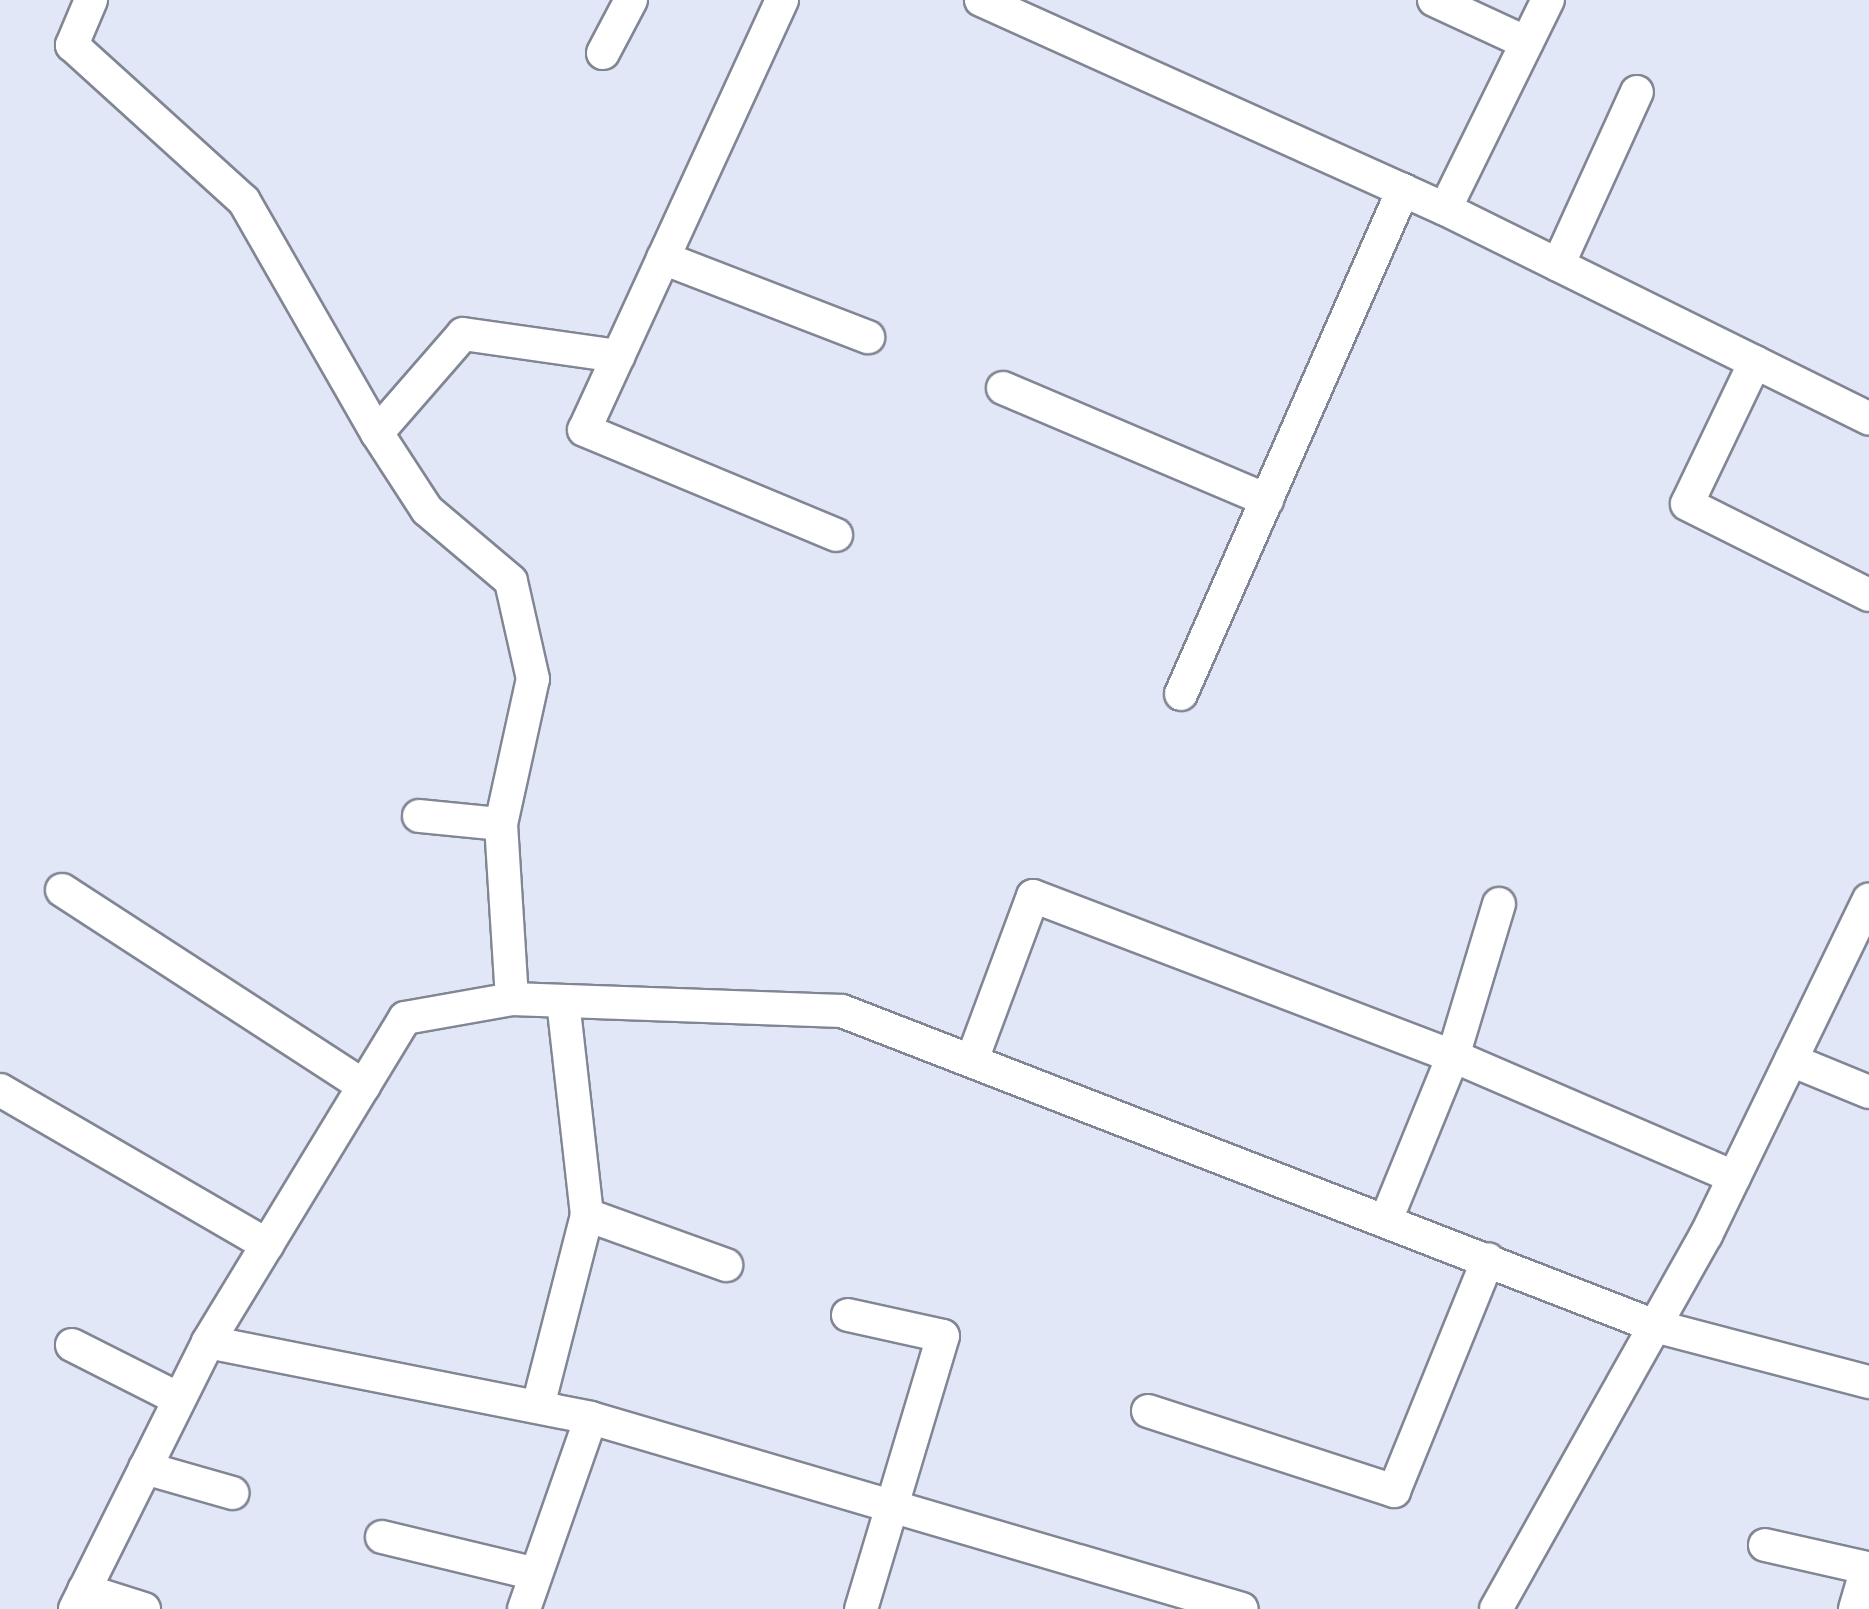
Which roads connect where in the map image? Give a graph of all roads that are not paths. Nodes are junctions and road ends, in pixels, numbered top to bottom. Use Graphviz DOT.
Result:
graph roads {
  1 [pos="91,0"];
  2 [pos="631,0"];
  3 [pos="782,0"];
  4 [pos="981,0"];
  5 [pos="1434,0"];
  6 [pos="1548,0"];
  7 [pos="1527,42"];
  8 [pos="603,54"];
  9 [pos="1637,92"];
  10 [pos="1402,190"];
  11 [pos="1445,209"];
  12 [pos="663,258"];
  13 [pos="1558,265"];
  14 [pos="868,337"];
  15 [pos="618,356"];
  16 [pos="1755,362"];
  17 [pos="1003,388"];
  18 [pos="1869,419"];
  19 [pos="376,433"];
  20 [pos="1267,500"];
  21 [pos="836,536"];
  22 [pos="1869,595"];
  23 [pos="1182,694"];
  24 [pos="419,816"];
  25 [pos="501,824"];
  26 [pos="62,890"];
  27 [pos="1869,900"];
  28 [pos="1500,904"];
  29 [pos="512,999"];
  30 [pos="564,1001"];
  31 [pos="1452,1056"];
  32 [pos="972,1060"];
  33 [pos="1791,1060"];
  34 [pos="364,1086"];
  35 [pos="0,1090"];
  36 [pos="1869,1092"];
  37 [pos="1734,1177"];
  38 [pos="587,1215"];
  39 [pos="1387,1218"];
  40 [pos="266,1246"];
  41 [pos="1488,1259"];
  42 [pos="726,1265"];
  43 [pos="848,1315"];
  44 [pos="1655,1326"];
  45 [pos="208,1342"];
  46 [pos="72,1345"];
  47 [pos="1869,1382"];
  48 [pos="179,1400"];
  49 [pos="538,1406"];
  50 [pos="1148,1411"];
  51 [pos="591,1418"];
  52 [pos="145,1468"];
  53 [pos="232,1493"];
  54 [pos="897,1508"];
  55 [pos="382,1537"];
  56 [pos="1765,1545"];
  57 [pos="536,1574"];
  58 [pos="80,1600"];
  59 [pos="144,1609"];
  60 [pos="524,1609"];
  61 [pos="862,1609"];
  62 [pos="1242,1609"];
  63 [pos="1496,1609"];
  64 [pos="1855,1609"];
  1 -- 19 [label="street"];
  2 -- 8 [label="street"];
  3 -- 12 [label="street"];
  4 -- 10 [label="street"];
  5 -- 7 [label="street"];
  6 -- 7 [label="street"];
  7 -- 11 [label="street"];
  9 -- 13 [label="street"];
  10 -- 11 [label="street"];
  10 -- 20 [label="street"];
  11 -- 13 [label="street"];
  12 -- 14 [label="street"];
  12 -- 15 [label="street"];
  13 -- 16 [label="street"];
  15 -- 19 [label="street"];
  15 -- 21 [label="street"];
  16 -- 18 [label="street"];
  16 -- 22 [label="street"];
  17 -- 20 [label="street"];
  19 -- 25 [label="street"];
  20 -- 23 [label="street"];
  24 -- 25 [label="street"];
  25 -- 29 [label="street"];
  26 -- 34 [label="street"];
  27 -- 33 [label="street"];
  28 -- 31 [label="street"];
  29 -- 30 [label="street"];
  29 -- 34 [label="street"];
  30 -- 32 [label="street"];
  30 -- 38 [label="street"];
  31 -- 32 [label="street"];
  31 -- 37 [label="street"];
  31 -- 39 [label="street"];
  32 -- 39 [label="street"];
  33 -- 36 [label="street"];
  33 -- 37 [label="street"];
  34 -- 40 [label="street"];
  35 -- 40 [label="street"];
  37 -- 44 [label="street"];
  38 -- 42 [label="street"];
  38 -- 49 [label="street"];
  39 -- 41 [label="street"];
  40 -- 45 [label="street"];
  41 -- 44 [label="street"];
  41 -- 50 [label="street"];
  43 -- 54 [label="street"];
  44 -- 47 [label="street"];
  44 -- 63 [label="street"];
  45 -- 48 [label="street"];
  45 -- 49 [label="street"];
  46 -- 48 [label="street"];
  48 -- 52 [label="street"];
  49 -- 51 [label="street"];
  51 -- 54 [label="street"];
  51 -- 57 [label="street"];
  52 -- 53 [label="street"];
  52 -- 58 [label="street"];
  54 -- 61 [label="street"];
  54 -- 62 [label="street"];
  55 -- 57 [label="street"];
  56 -- 64 [label="street"];
  57 -- 60 [label="street"];
  58 -- 59 [label="street"];
}
